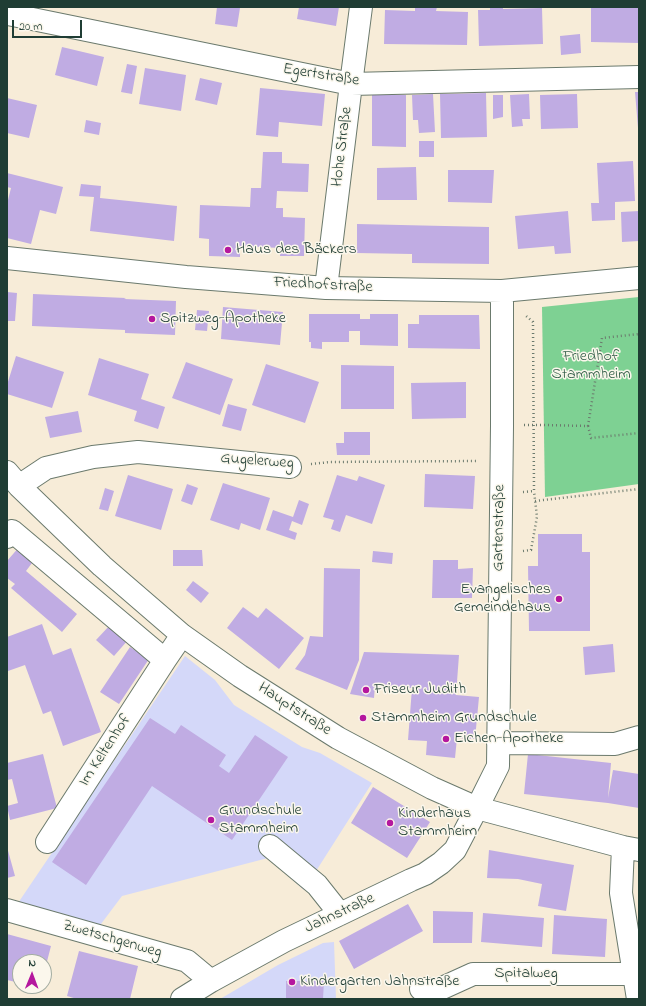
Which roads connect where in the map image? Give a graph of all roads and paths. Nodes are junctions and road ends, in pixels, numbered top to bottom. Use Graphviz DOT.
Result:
graph roads {
  1 [pos="361,7"];
  2 [pos="8,13"];
  3 [pos="639,77"];
  4 [pos="351,84"];
  5 [pos="7,258"];
  6 [pos="639,278"];
  7 [pos="326,288"];
  8 [pos="502,291"];
  9 [pos="639,334"];
  10 [pos="544,424"];
  11 [pos="588,426"];
  12 [pos="639,433"];
  13 [pos="501,461"];
  14 [pos="290,467"];
  15 [pos="13,479"];
  16 [pos="639,489"];
  17 [pos="534,491"];
  18 [pos="500,493"];
  19 [pos="535,502"];
  20 [pos="7,537"];
  21 [pos="500,552"];
  22 [pos="182,635"];
  23 [pos="165,660"];
  24 [pos="639,737"];
  25 [pos="498,744"];
  26 [pos="478,808"];
  27 [pos="47,842"];
  28 [pos="270,846"];
  29 [pos="631,849"];
  30 [pos="7,910"];
  31 [pos="340,914"];
  32 [pos="634,974"];
  33 [pos="211,981"];
  34 [pos="421,989"];
  35 [pos="182,999"];
  36 [pos="638,999"];
  1 -- 4 [label="street, Hohe Straße"];
  2 -- 4 [label="street, Egertstraße"];
  3 -- 4 [label="street, Egertstraße"];
  4 -- 7 [label="street, Hohe Straße"];
  5 -- 7 [label="street, Friedhofstraße"];
  6 -- 8 [label="street, Friedhofstraße"];
  7 -- 8 [label="street, Friedhofstraße"];
  8 -- 13 [label="street, Gartenstraße"];
  8 -- 17 [label="path"];
  9 -- 11 [label="path"];
  10 -- 11 [label="path"];
  11 -- 12 [label="path"];
  13 -- 14 [label="path, Gugelerweg"];
  13 -- 18 [label="street, Gartenstraße"];
  14 -- 15 [label="street, Gugelerweg"];
  15 -- 22 [label="street, Hauptstraße"];
  16 -- 19 [label="path"];
  17 -- 18 [label="path"];
  17 -- 19 [label="path"];
  18 -- 21 [label="street, Gartenstraße"];
  19 -- 21 [label="path"];
  20 -- 23 [label="street"];
  21 -- 25 [label="street, Gartenstraße"];
  22 -- 23 [label="street, Im Keltenhof"];
  22 -- 26 [label="street, Hauptstraße"];
  23 -- 27 [label="street, Im Keltenhof"];
  24 -- 25 [label="street"];
  25 -- 26 [label="street, Gartenstraße"];
  26 -- 29 [label="street, Hauptstraße"];
  26 -- 31 [label="street, Jahnstraße"];
  28 -- 31 [label="street"];
  29 -- 32 [label="street"];
  30 -- 33 [label="street, Zwetschgenweg"];
  31 -- 33 [label="street, Jahnstraße"];
  32 -- 34 [label="street, Spitalweg"];
  32 -- 36 [label="street"];
  33 -- 35 [label="street, Jahnstraße"];
}
